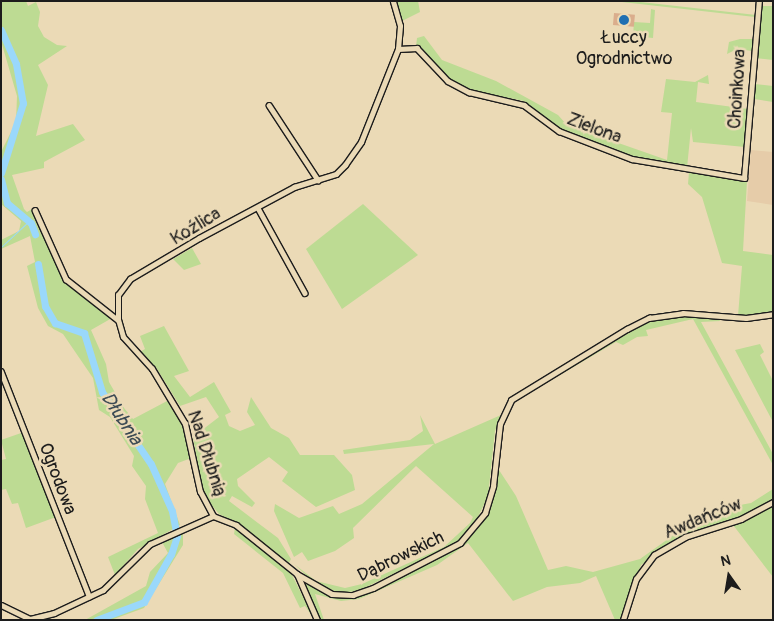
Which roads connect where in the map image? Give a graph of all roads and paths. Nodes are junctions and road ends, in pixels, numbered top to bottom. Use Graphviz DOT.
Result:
graph roads {
  1 [pos="393,1"];
  2 [pos="758,1"];
  3 [pos="398,49"];
  4 [pos="269,105"];
  5 [pos="744,178"];
  6 [pos="318,180"];
  7 [pos="258,208"];
  8 [pos="35,210"];
  9 [pos="305,293"];
  10 [pos="773,314"];
  11 [pos="118,320"];
  12 [pos="1,371"];
  13 [pos="773,502"];
  14 [pos="213,516"];
  15 [pos="297,574"];
  16 [pos="89,596"];
  17 [pos="1,605"];
  18 [pos="317,620"];
  19 [pos="623,620"];
  1 -- 3 [label="street, Koźlica"];
  2 -- 5 [label="street, Choinkowa"];
  3 -- 5 [label="street, Zielona"];
  3 -- 6 [label="street, Koźlica"];
  4 -- 6 [label="street"];
  6 -- 7 [label="street, Koźlica"];
  7 -- 9 [label="street"];
  7 -- 11 [label="street, Koźlica"];
  8 -- 11 [label="street, Nad Dłubnią"];
  10 -- 15 [label="street, Dąbrowskich"];
  11 -- 14 [label="street, Nad Dłubnią"];
  12 -- 16 [label="street, Ogrodowa"];
  13 -- 19 [label="street, Awdańców"];
  14 -- 15 [label="street, Dąbrowskich"];
  14 -- 16 [label="street"];
  15 -- 18 [label="street"];
  16 -- 17 [label="street"];
}
